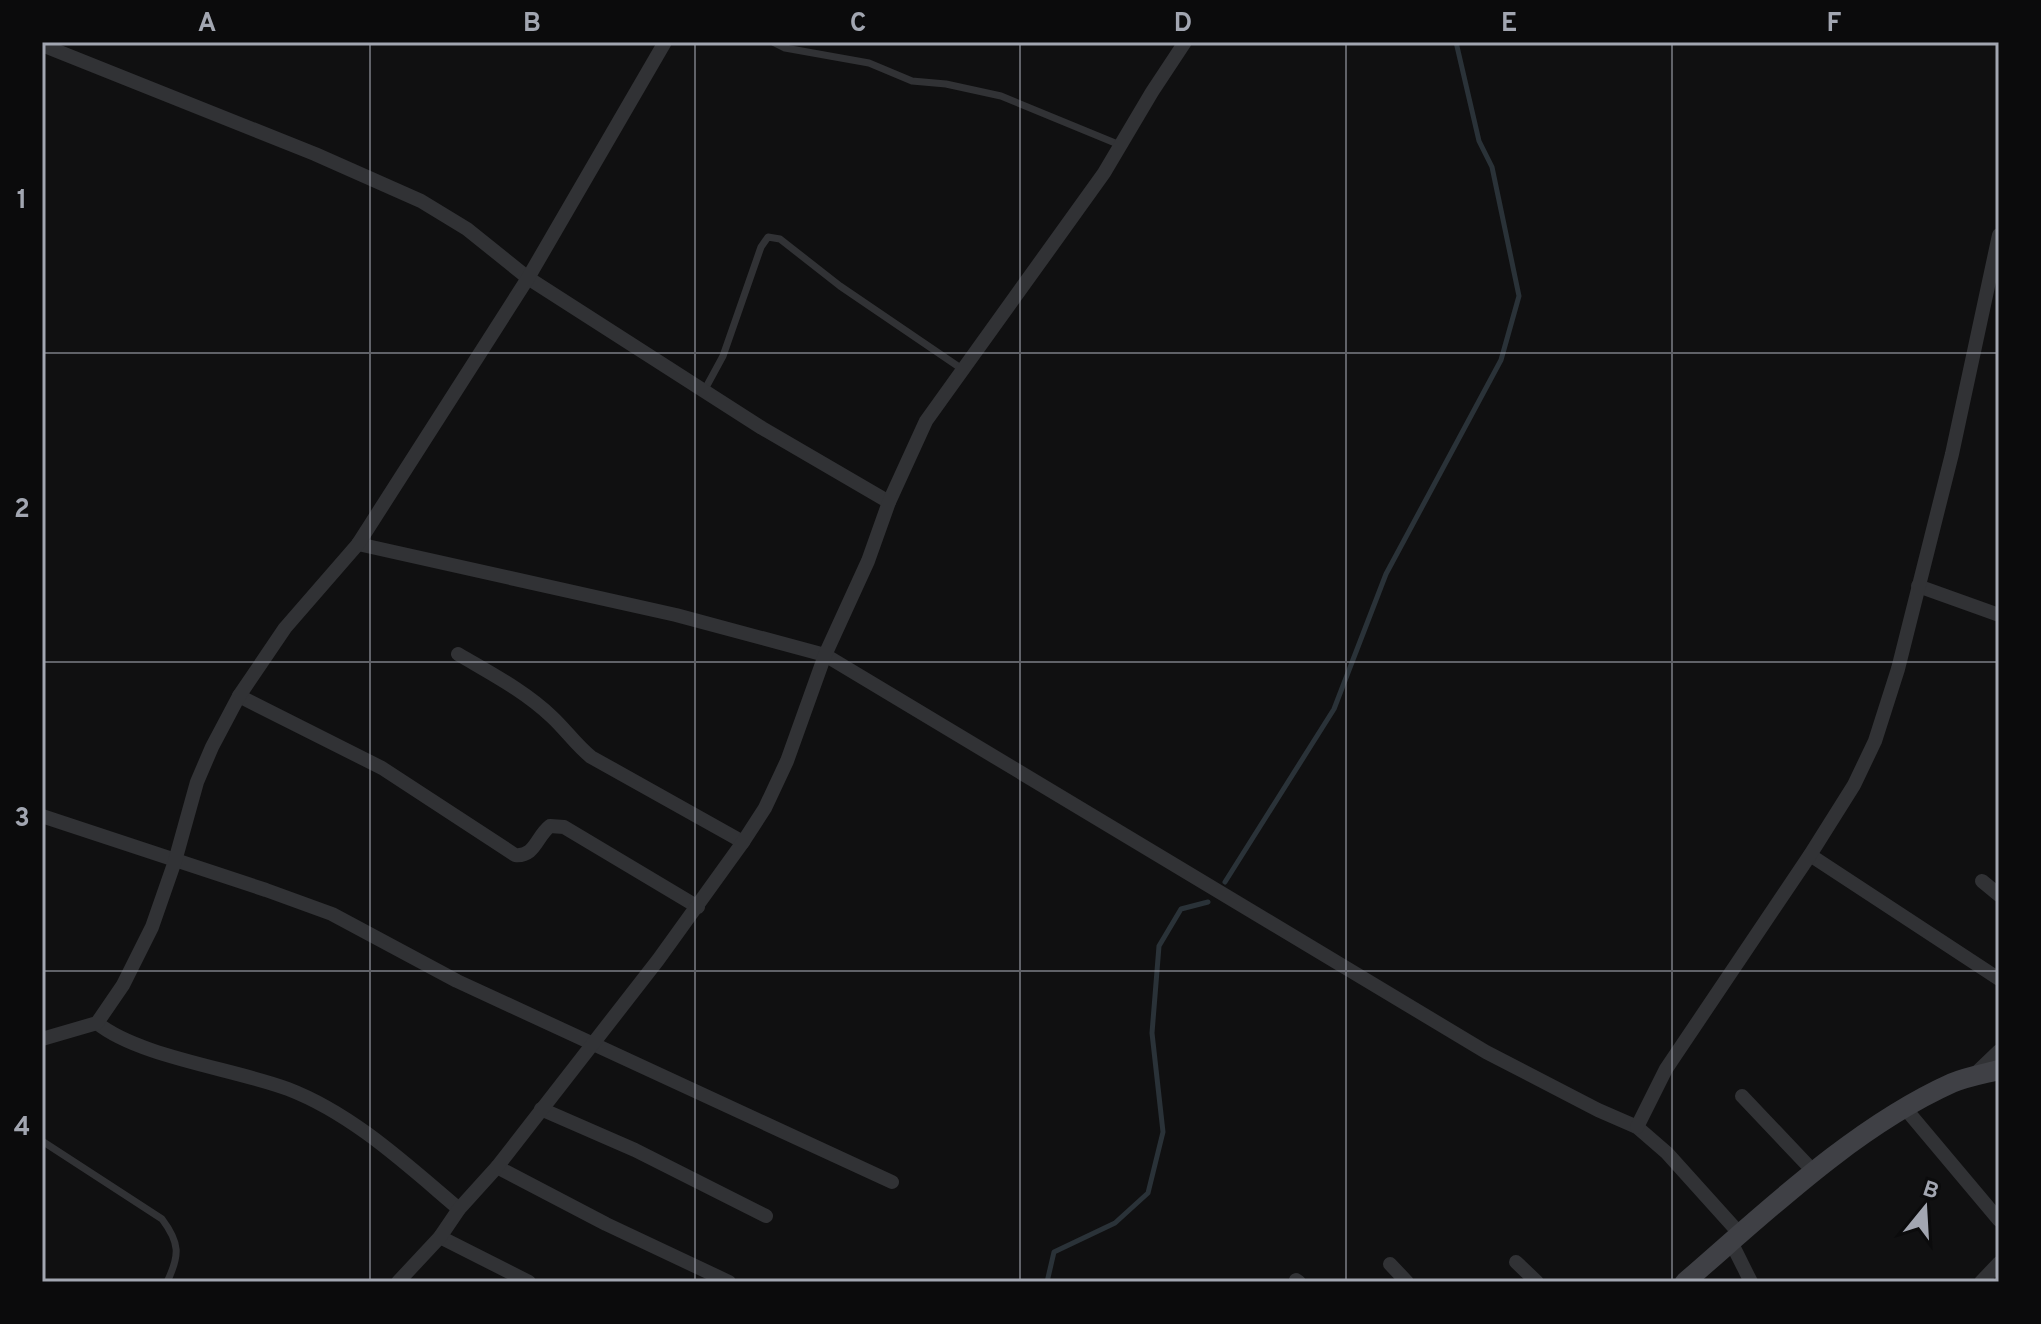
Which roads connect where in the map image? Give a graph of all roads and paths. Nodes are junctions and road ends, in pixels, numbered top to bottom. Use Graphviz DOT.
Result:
graph roads {
  1 [pos="665,42"];
  2 [pos="773,42"];
  3 [pos="1185,42"];
  4 [pos="42,45"];
  5 [pos="1120,145"];
  6 [pos="1999,235"];
  7 [pos="528,278"];
  8 [pos="1993,290"];
  9 [pos="962,369"];
  10 [pos="704,391"];
  11 [pos="889,502"];
  12 [pos="358,544"];
  13 [pos="1918,586"];
  14 [pos="1999,615"];
  15 [pos="458,654"];
  16 [pos="825,655"];
  17 [pos="239,696"];
  18 [pos="42,816"];
  19 [pos="743,842"];
  20 [pos="1810,855"];
  21 [pos="175,861"];
  22 [pos="1982,881"];
  23 [pos="1999,895"];
  24 [pos="698,907"];
  25 [pos="1999,979"];
  26 [pos="97,1023"];
  27 [pos="42,1039"];
  28 [pos="592,1043"];
  29 [pos="1999,1051"];
  30 [pos="1999,1070"];
  31 [pos="1971,1077"];
  32 [pos="1742,1096"];
  33 [pos="1904,1107"];
  34 [pos="541,1109"];
  35 [pos="1637,1127"];
  36 [pos="42,1141"];
  37 [pos="497,1167"];
  38 [pos="1815,1173"];
  39 [pos="892,1182"];
  40 [pos="459,1209"];
  41 [pos="766,1216"];
  42 [pos="1999,1220"];
  43 [pos="440,1237"];
  44 [pos="1736,1238"];
  45 [pos="1516,1262"];
  46 [pos="1999,1263"];
  47 [pos="1390,1264"];
  48 [pos="167,1282"];
  49 [pos="398,1282"];
  50 [pos="529,1282"];
  51 [pos="729,1282"];
  52 [pos="1407,1282"];
  53 [pos="1537,1282"];
  54 [pos="1685,1282"];
  55 [pos="1751,1282"];
  56 [pos="1981,1282"];
  1 -- 7 [label="street"];
  2 -- 5 [label="lane"];
  3 -- 5 [label="street"];
  4 -- 7 [label="street"];
  5 -- 9 [label="street"];
  6 -- 8 [label="street"];
  7 -- 10 [label="street"];
  7 -- 12 [label="street"];
  8 -- 13 [label="street"];
  9 -- 10 [label="lane"];
  9 -- 11 [label="street"];
  10 -- 11 [label="street"];
  11 -- 16 [label="street"];
  12 -- 16 [label="street"];
  12 -- 17 [label="street"];
  13 -- 14 [label="street"];
  13 -- 20 [label="street"];
  15 -- 19 [label="street"];
  16 -- 19 [label="street"];
  16 -- 35 [label="street"];
  17 -- 21 [label="street"];
  17 -- 24 [label="street"];
  18 -- 21 [label="street"];
  19 -- 24 [label="street"];
  20 -- 25 [label="street"];
  20 -- 35 [label="street"];
  21 -- 26 [label="street"];
  21 -- 28 [label="street"];
  22 -- 23 [label="street"];
  24 -- 28 [label="street"];
  26 -- 27 [label="street"];
  26 -- 40 [label="street"];
  28 -- 34 [label="street"];
  28 -- 39 [label="street"];
  29 -- 31 [label="street"];
  30 -- 31 [label="main road"];
  31 -- 33 [label="main road"];
  32 -- 38 [label="street"];
  33 -- 38 [label="main road"];
  33 -- 42 [label="street"];
  34 -- 37 [label="street"];
  34 -- 41 [label="street"];
  35 -- 44 [label="street"];
  36 -- 48 [label="lane"];
  37 -- 40 [label="street"];
  37 -- 51 [label="street"];
  38 -- 44 [label="main road"];
  40 -- 43 [label="street"];
  43 -- 49 [label="street"];
  43 -- 50 [label="street"];
  44 -- 54 [label="main road"];
  44 -- 55 [label="street"];
  45 -- 53 [label="street"];
  46 -- 56 [label="street"];
  47 -- 52 [label="street"];
}
